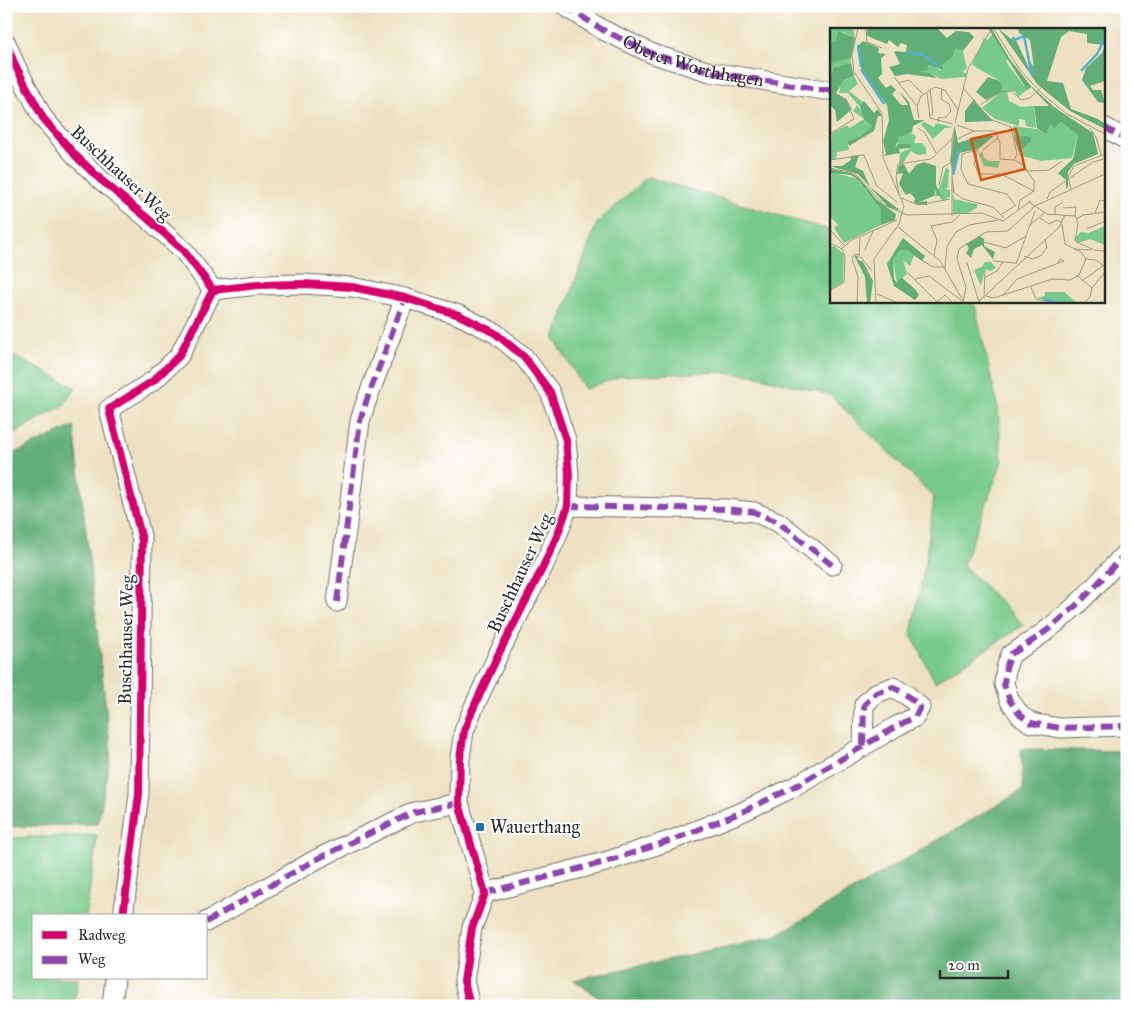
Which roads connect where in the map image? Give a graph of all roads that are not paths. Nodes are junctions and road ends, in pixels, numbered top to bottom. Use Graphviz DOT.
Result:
graph roads {
  1 [pos="565,6"];
  2 [pos="6,43"];
  3 [pos="830,90"];
  4 [pos="1106,127"];
  5 [pos="1127,140"];
  6 [pos="213,290"];
  7 [pos="405,298"];
  8 [pos="568,506"];
  9 [pos="1127,551"];
  10 [pos="832,566"];
  11 [pos="336,602"];
  12 [pos="1127,726"];
  13 [pos="863,747"];
  14 [pos="459,803"];
  15 [pos="485,892"];
  16 [pos="123,914"];
  17 [pos="208,921"];
  18 [pos="115,980"];
  19 [pos="112,1006"];
  20 [pos="470,1006"];
  1 -- 3 [label="street, Oberer Worthhagen"];
  2 -- 6 [label="street, Buschhauser Weg"];
  4 -- 5 [label="street"];
  6 -- 7 [label="street, Buschhauser Weg"];
  6 -- 16 [label="street, Buschhauser Weg"];
  7 -- 8 [label="street, Buschhauser Weg"];
  7 -- 11 [label="street"];
  8 -- 10 [label="street, Buschhauser Weg"];
  8 -- 14 [label="street, Buschhauser Weg"];
  9 -- 12 [label="street"];
  13 -- 15 [label="street"];
  14 -- 15 [label="street, Buschhauser Weg"];
  14 -- 17 [label="street"];
  15 -- 20 [label="street"];
  18 -- 19 [label="street"];
}
